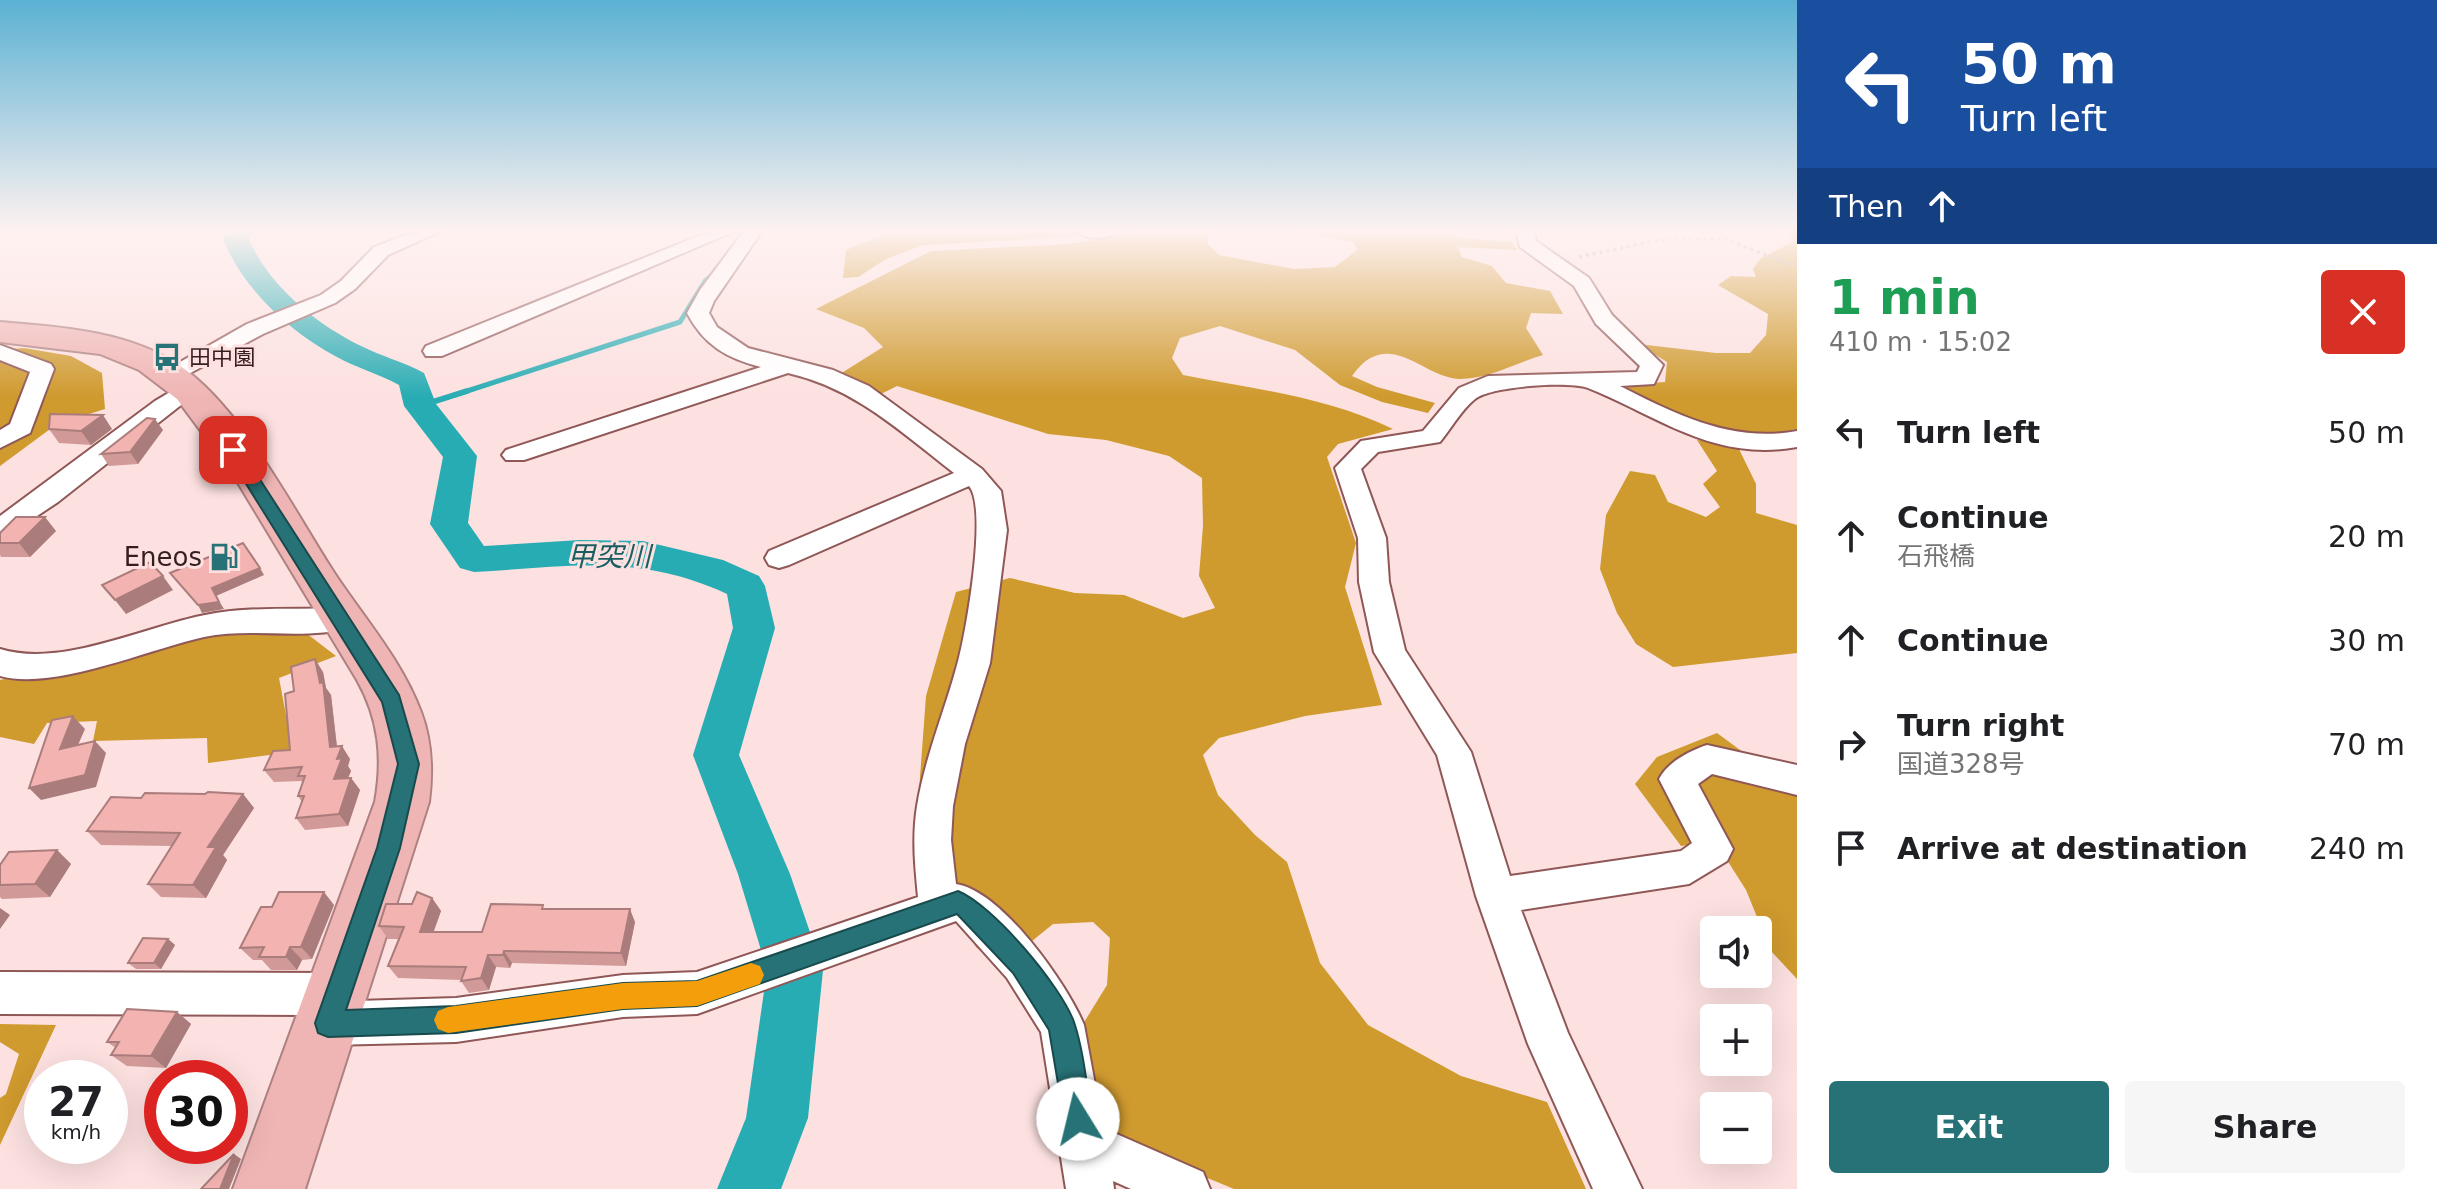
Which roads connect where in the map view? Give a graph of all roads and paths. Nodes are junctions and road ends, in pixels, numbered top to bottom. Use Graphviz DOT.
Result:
graph roads {
  1 [pos="346,286"];
  2 [pos="591,286"];
  3 [pos="710,286"];
  4 [pos="1585,286"];
  5 [pos="0,332"];
  6 [pos="434,351"];
  7 [pos="0,352"];
  8 [pos="783,367"];
  9 [pos="1592,381"];
  10 [pos="179,382"];
  11 [pos="1797,439"];
  12 [pos="0,440"];
  13 [pos="515,455"];
  14 [pos="973,475"];
  15 [pos="0,528"];
  16 [pos="779,558"];
  17 [pos="341,619"];
  18 [pos="0,661"];
  19 [pos="1797,780"];
  20 [pos="1496,896"];
  21 [pos="939,910"];
  22 [pos="0,993"];
  23 [pos="333,1009"];
  24 [pos="1082,1143"];
  25 [pos="269,1189"];
  26 [pos="1090,1189"];
  27 [pos="1186,1189"];
  28 [pos="1618,1189"];
  1 -- 10 [label="street"];
  2 -- 6 [label="street"];
  3 -- 8 [label="street"];
  4 -- 9 [label="street"];
  5 -- 10 [label="highway"];
  7 -- 12 [label="street"];
  8 -- 13 [label="street"];
  8 -- 14 [label="street"];
  9 -- 11 [label="street"];
  9 -- 20 [label="street"];
  10 -- 15 [label="street"];
  10 -- 17 [label="highway"];
  14 -- 16 [label="street"];
  14 -- 21 [label="street"];
  17 -- 18 [label="street"];
  17 -- 23 [label="highway"];
  19 -- 20 [label="street"];
  20 -- 28 [label="street"];
  21 -- 23 [label="street"];
  21 -- 24 [label="street"];
  22 -- 23 [label="street"];
  23 -- 25 [label="highway"];
  24 -- 26 [label="street"];
  24 -- 27 [label="street"];
}
